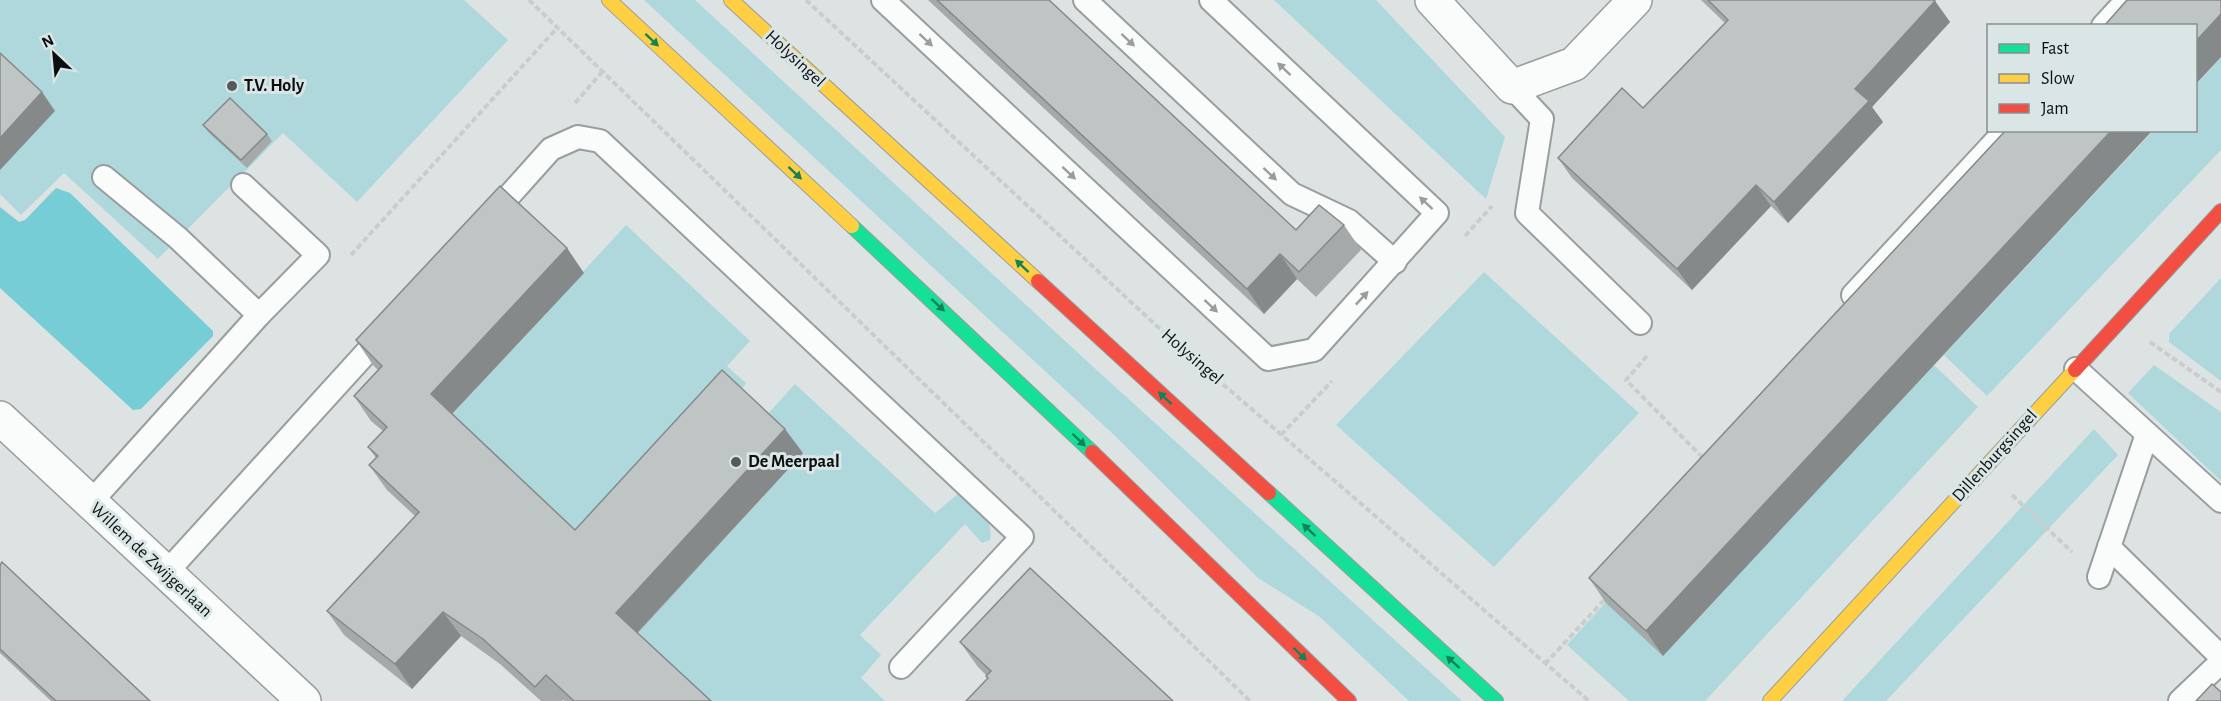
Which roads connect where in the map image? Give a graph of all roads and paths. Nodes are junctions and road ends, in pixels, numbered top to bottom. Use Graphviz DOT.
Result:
graph roads {
  1 [pos="529,0"];
  2 [pos="609,0"];
  3 [pos="731,0"];
  4 [pos="806,0"];
  5 [pos="883,0"];
  6 [pos="1085,0"];
  7 [pos="1211,0"];
  8 [pos="1432,0"];
  9 [pos="1635,0"];
  10 [pos="2127,0"];
  11 [pos="2105,24"];
  12 [pos="558,27"];
  13 [pos="1512,87"];
  14 [pos="2004,132"];
  15 [pos="104,177"];
  16 [pos="243,185"];
  17 [pos="2221,212"];
  18 [pos="479,229"];
  19 [pos="318,255"];
  20 [pos="1395,262"];
  21 [pos="1838,311"];
  22 [pos="259,315"];
  23 [pos="398,317"];
  24 [pos="2120,321"];
  25 [pos="1640,323"];
  26 [pos="2076,369"];
  27 [pos="2221,392"];
  28 [pos="0,418"];
  29 [pos="2147,434"];
  30 [pos="1702,457"];
  31 [pos="1983,469"];
  32 [pos="2221,501"];
  33 [pos="90,503"];
  34 [pos="2109,547"];
  35 [pos="165,574"];
  36 [pos="2099,577"];
  37 [pos="1609,594"];
  38 [pos="2221,657"];
  39 [pos="2221,662"];
  40 [pos="1545,664"];
  41 [pos="901,668"];
  42 [pos="304,701"];
  43 [pos="1250,701"];
  44 [pos="1349,701"];
  45 [pos="1496,701"];
  46 [pos="1589,701"];
  47 [pos="1770,701"];
  48 [pos="2180,701"];
  1 -- 12 [label="path"];
  2 -- 44 [label="street, one-way"];
  45 -- 3 [label="street, Holysingel, one-way"];
  4 -- 40 [label="path, Holysingel"];
  5 -- 20 [label="lane, one-way"];
  6 -- 20 [label="lane, one-way"];
  20 -- 7 [label="lane, one-way"];
  8 -- 13 [label="street"];
  9 -- 13 [label="street"];
  10 -- 11 [label="lane"];
  12 -- 19 [label="path"];
  12 -- 43 [label="path"];
  13 -- 25 [label="lane"];
  14 -- 21 [label="lane"];
  15 -- 22 [label="lane"];
  16 -- 19 [label="lane"];
  17 -- 24 [label="street, Dillenburgsingel"];
  18 -- 41 [label="lane"];
  19 -- 22 [label="lane"];
  22 -- 33 [label="lane"];
  23 -- 35 [label="lane"];
  24 -- 26 [label="street, Dillenburgsingel"];
  24 -- 27 [label="path"];
  25 -- 30 [label="path"];
  26 -- 29 [label="lane"];
  26 -- 31 [label="street, Dillenburgsingel"];
  28 -- 33 [label="street, Willem de Zwijgerlaan"];
  29 -- 32 [label="lane"];
  29 -- 34 [label="lane"];
  31 -- 36 [label="path"];
  31 -- 47 [label="street, Dillenburgsingel"];
  33 -- 35 [label="street, Willem de Zwijgerlaan"];
  34 -- 36 [label="lane"];
  34 -- 38 [label="lane"];
  35 -- 42 [label="street, Willem de Zwijgerlaan"];
  37 -- 40 [label="path"];
  39 -- 48 [label="lane"];
  40 -- 46 [label="path, Holysingel"];
}
